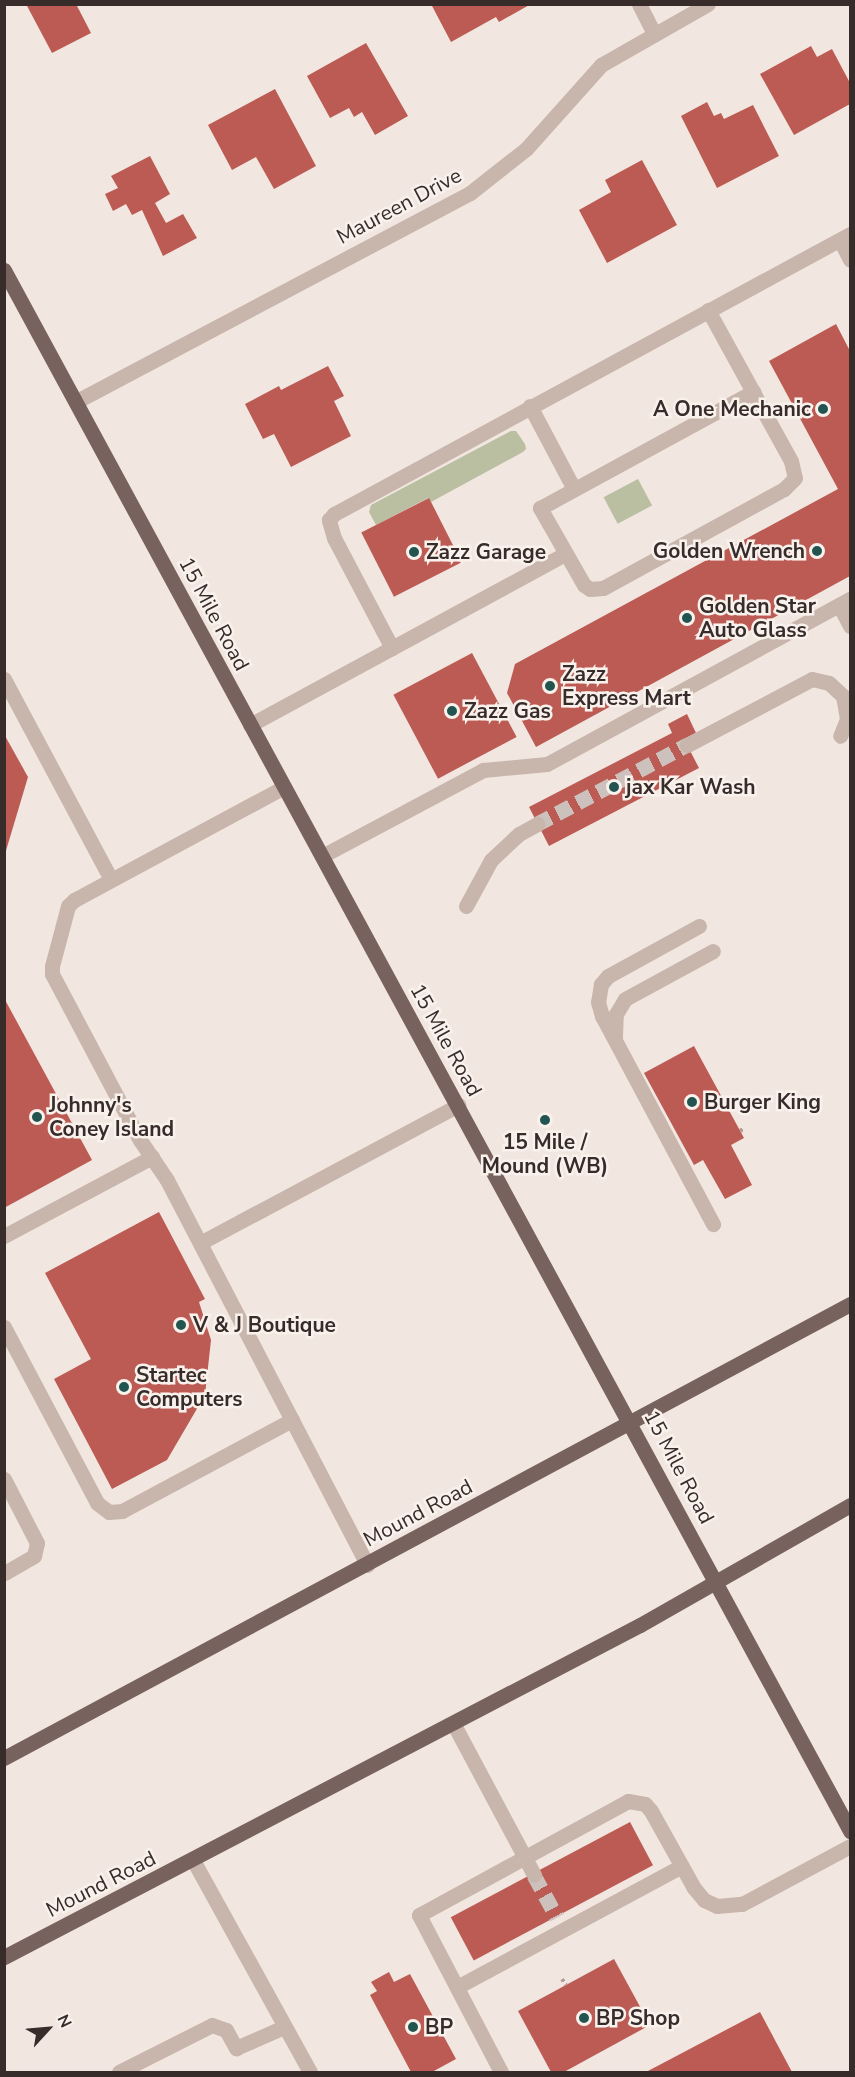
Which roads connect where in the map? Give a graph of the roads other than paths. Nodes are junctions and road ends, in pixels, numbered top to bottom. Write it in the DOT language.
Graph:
graph roads {
  1 [pos="639,4"];
  2 [pos="708,4"];
  3 [pos="654,34"];
  4 [pos="845,237"];
  5 [pos="850,260"];
  6 [pos="4,270"];
  7 [pos="708,310"];
  8 [pos="753,392"];
  9 [pos="77,401"];
  10 [pos="530,406"];
  11 [pos="574,489"];
  12 [pos="565,554"];
  13 [pos="845,602"];
  14 [pos="850,626"];
  15 [pos="392,648"];
  16 [pos="4,679"];
  17 [pos="250,725"];
  18 [pos="840,735"];
  19 [pos="687,745"];
  20 [pos="284,788"];
  21 [pos="537,824"];
  22 [pos="322,856"];
  23 [pos="111,879"];
  24 [pos="466,906"];
  25 [pos="699,926"];
  26 [pos="713,951"];
  27 [pos="616,1043"];
  28 [pos="458,1105"];
  29 [pos="152,1157"];
  30 [pos="713,1224"];
  31 [pos="4,1236"];
  32 [pos="200,1243"];
  33 [pos="850,1304"];
  34 [pos="4,1328"];
  35 [pos="292,1420"];
  36 [pos="631,1421"];
  37 [pos="4,1479"];
  38 [pos="850,1505"];
  39 [pos="367,1565"];
  40 [pos="4,1573"];
  41 [pos="718,1583"];
  42 [pos="453,1723"];
  43 [pos="4,1758"];
  44 [pos="850,1831"];
  45 [pos="850,1846"];
  46 [pos="523,1857"];
  47 [pos="193,1860"];
  48 [pos="682,1866"];
  49 [pos="534,1875"];
  50 [pos="4,1957"];
  51 [pos="457,1987"];
  52 [pos="285,2027"];
  53 [pos="119,2073"];
  54 [pos="310,2073"];
  55 [pos="501,2073"];
  1 -- 3 [label="street"];
  2 -- 3 [label="street, Maureen Drive"];
  3 -- 9 [label="street, Maureen Drive"];
  4 -- 5 [label="street"];
  4 -- 7 [label="street"];
  6 -- 9 [label="main road, 15 Mile Road"];
  7 -- 8 [label="street"];
  7 -- 10 [label="street"];
  8 -- 11 [label="street"];
  8 -- 12 [label="street"];
  9 -- 17 [label="main road, 15 Mile Road"];
  10 -- 11 [label="street"];
  10 -- 15 [label="street"];
  11 -- 12 [label="street"];
  12 -- 15 [label="street"];
  13 -- 14 [label="street"];
  13 -- 22 [label="street"];
  15 -- 17 [label="street"];
  16 -- 23 [label="street"];
  17 -- 20 [label="main road, 15 Mile Road"];
  18 -- 19 [label="street"];
  20 -- 22 [label="main road, 15 Mile Road"];
  20 -- 23 [label="street"];
  21 -- 24 [label="street"];
  22 -- 28 [label="main road, 15 Mile Road"];
  23 -- 29 [label="street"];
  25 -- 27 [label="street"];
  26 -- 27 [label="street"];
  27 -- 30 [label="street"];
  28 -- 32 [label="street"];
  28 -- 36 [label="main road, 15 Mile Road"];
  29 -- 31 [label="street"];
  29 -- 32 [label="street"];
  32 -- 35 [label="street"];
  33 -- 36 [label="main road, Mound Road"];
  34 -- 35 [label="street"];
  35 -- 39 [label="street"];
  36 -- 39 [label="main road, Mound Road"];
  36 -- 41 [label="main road, 15 Mile Road"];
  37 -- 40 [label="street"];
  38 -- 41 [label="main road, Mound Road"];
  39 -- 43 [label="main road, Mound Road"];
  41 -- 42 [label="main road, Mound Road"];
  41 -- 44 [label="main road, 15 Mile Road"];
  42 -- 46 [label="street"];
  42 -- 47 [label="main road, Mound Road"];
  45 -- 48 [label="street"];
  46 -- 48 [label="street"];
  46 -- 49 [label="street"];
  46 -- 51 [label="street"];
  47 -- 50 [label="main road, Mound Road"];
  47 -- 52 [label="street"];
  48 -- 51 [label="street"];
  51 -- 55 [label="street"];
  52 -- 53 [label="street"];
  52 -- 54 [label="street"];
}
